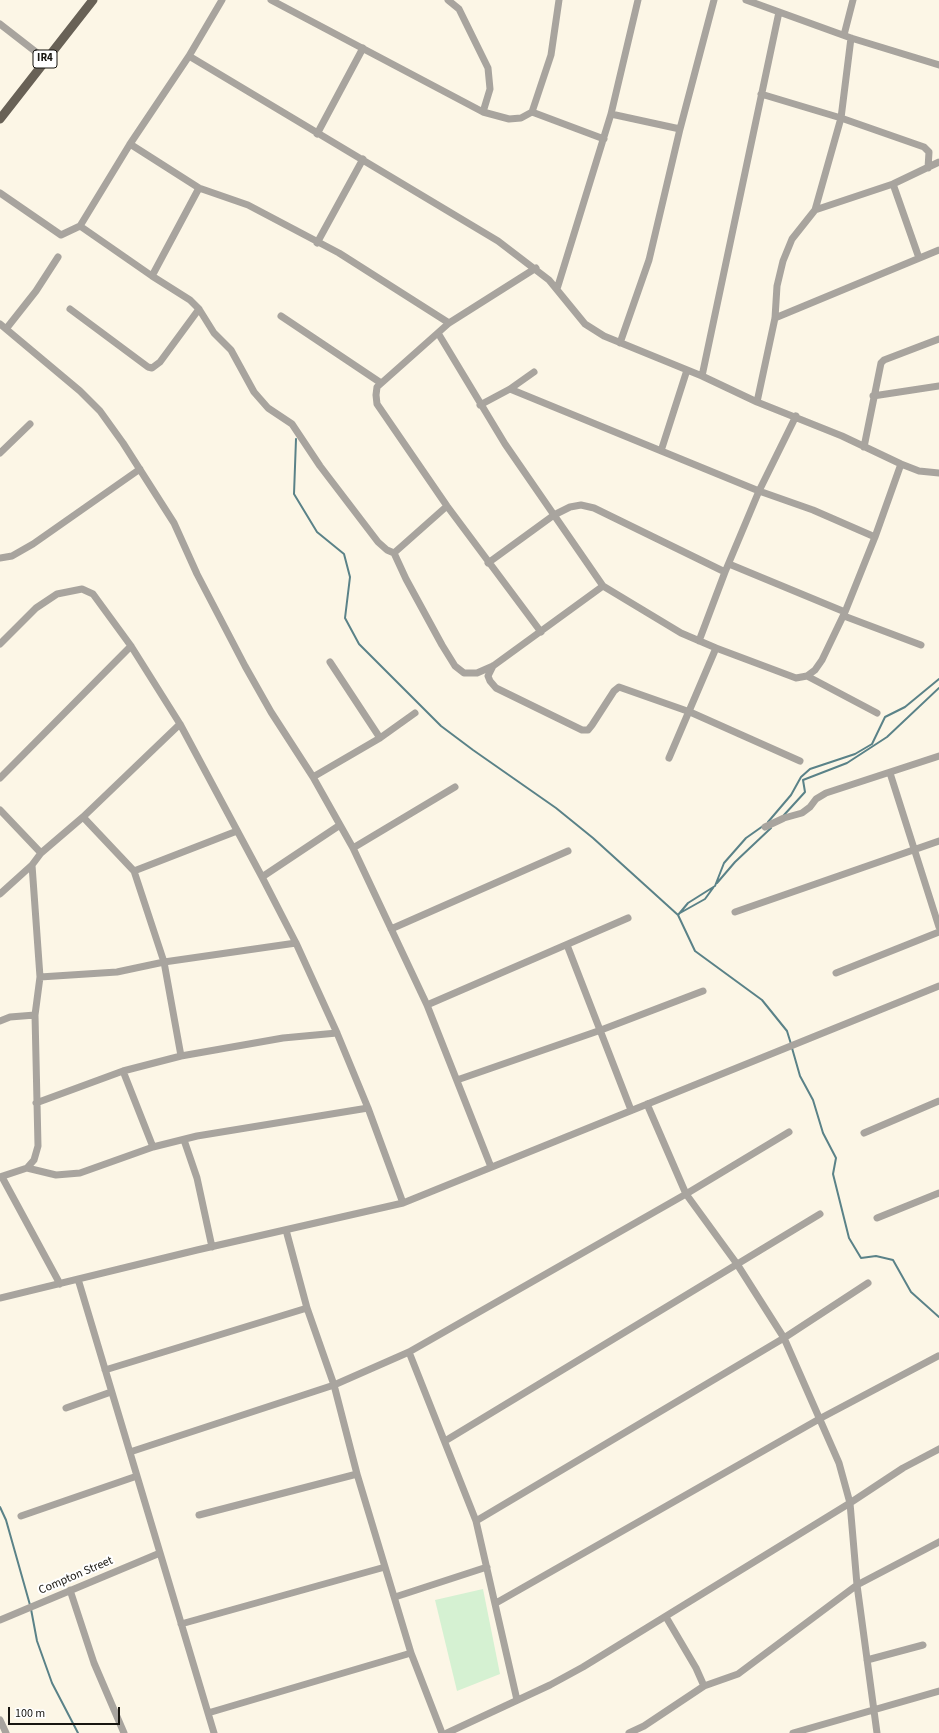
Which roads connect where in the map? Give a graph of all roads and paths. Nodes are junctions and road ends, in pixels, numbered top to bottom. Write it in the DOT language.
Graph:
graph roads {
  1 [pos="93,0"];
  2 [pos="222,0"];
  3 [pos="271,0"];
  4 [pos="448,0"];
  5 [pos="559,0"];
  6 [pos="638,0"];
  7 [pos="714,0"];
  8 [pos="746,0"];
  9 [pos="768,0"];
  10 [pos="853,0"];
  11 [pos="766,8"];
  12 [pos="779,12"];
  13 [pos="0,24"];
  14 [pos="848,37"];
  15 [pos="363,48"];
  16 [pos="189,56"];
  17 [pos="45,59"];
  18 [pos="939,65"];
  19 [pos="761,94"];
  20 [pos="483,112"];
  21 [pos="532,112"];
  22 [pos="611,114"];
  23 [pos="841,118"];
  24 [pos="0,119"];
  25 [pos="680,129"];
  26 [pos="317,134"];
  27 [pos="604,139"];
  28 [pos="130,144"];
  29 [pos="363,159"];
  30 [pos="939,162"];
  31 [pos="928,168"];
  32 [pos="893,184"];
  33 [pos="199,188"];
  34 [pos="0,193"];
  35 [pos="815,210"];
  36 [pos="80,226"];
  37 [pos="317,242"];
  38 [pos="939,250"];
  39 [pos="58,258"];
  40 [pos="919,258"];
  41 [pos="536,268"];
  42 [pos="152,276"];
  43 [pos="557,289"];
  44 [pos="70,309"];
  45 [pos="199,309"];
  46 [pos="281,316"];
  47 [pos="775,318"];
  48 [pos="449,323"];
  49 [pos="2,326"];
  50 [pos="438,333"];
  51 [pos="939,339"];
  52 [pos="620,343"];
  53 [pos="687,370"];
  54 [pos="534,372"];
  55 [pos="702,376"];
  56 [pos="381,383"];
  57 [pos="939,386"];
  58 [pos="510,389"];
  59 [pos="873,396"];
  60 [pos="757,402"];
  61 [pos="480,405"];
  62 [pos="796,416"];
  63 [pos="30,424"];
  64 [pos="864,447"];
  65 [pos="661,451"];
  66 [pos="0,454"];
  67 [pos="901,464"];
  68 [pos="140,469"];
  69 [pos="939,473"];
  70 [pos="759,492"];
  71 [pos="447,506"];
  72 [pos="554,515"];
  73 [pos="875,537"];
  74 [pos="394,553"];
  75 [pos="0,558"];
  76 [pos="488,563"];
  77 [pos="729,564"];
  78 [pos="725,572"];
  79 [pos="604,586"];
  80 [pos="845,614"];
  81 [pos="541,632"];
  82 [pos="699,641"];
  83 [pos="0,644"];
  84 [pos="921,645"];
  85 [pos="131,646"];
  86 [pos="716,648"];
  87 [pos="330,662"];
  88 [pos="493,666"];
  89 [pos="807,676"];
  90 [pos="690,712"];
  91 [pos="415,713"];
  92 [pos="877,713"];
  93 [pos="180,724"];
  94 [pos="380,738"];
  95 [pos="939,756"];
  96 [pos="668,758"];
  97 [pos="800,761"];
  98 [pos="890,773"];
  99 [pos="313,777"];
  100 [pos="0,778"];
  101 [pos="455,787"];
  102 [pos="0,810"];
  103 [pos="83,817"];
  104 [pos="340,825"];
  105 [pos="765,827"];
  106 [pos="237,831"];
  107 [pos="939,841"];
  108 [pos="353,848"];
  109 [pos="915,849"];
  110 [pos="568,851"];
  111 [pos="41,853"];
  112 [pos="32,865"];
  113 [pos="134,871"];
  114 [pos="262,877"];
  115 [pos="0,894"];
  116 [pos="735,912"];
  117 [pos="628,918"];
  118 [pos="939,927"];
  119 [pos="391,929"];
  120 [pos="939,932"];
  121 [pos="296,944"];
  122 [pos="567,945"];
  123 [pos="164,962"];
  124 [pos="836,973"];
  125 [pos="40,977"];
  126 [pos="939,986"];
  127 [pos="703,991"];
  128 [pos="427,1005"];
  129 [pos="35,1015"];
  130 [pos="0,1021"];
  131 [pos="601,1030"];
  132 [pos="337,1033"];
  133 [pos="181,1056"];
  134 [pos="123,1072"];
  135 [pos="457,1080"];
  136 [pos="939,1101"];
  137 [pos="36,1103"];
  138 [pos="647,1104"];
  139 [pos="368,1108"];
  140 [pos="631,1110"];
  141 [pos="789,1132"];
  142 [pos="864,1133"];
  143 [pos="184,1140"];
  144 [pos="153,1147"];
  145 [pos="491,1167"];
  146 [pos="27,1168"];
  147 [pos="1,1177"];
  148 [pos="939,1193"];
  149 [pos="686,1194"];
  150 [pos="403,1203"];
  151 [pos="820,1214"];
  152 [pos="877,1218"];
  153 [pos="286,1230"];
  154 [pos="212,1246"];
  155 [pos="736,1264"];
  156 [pos="78,1279"];
  157 [pos="868,1283"];
  158 [pos="60,1284"];
  159 [pos="0,1298"];
  160 [pos="307,1308"];
  161 [pos="784,1338"];
  162 [pos="409,1352"];
  163 [pos="938,1356"];
  164 [pos="104,1370"];
  165 [pos="334,1385"];
  166 [pos="111,1392"];
  167 [pos="66,1408"];
  168 [pos="821,1418"];
  169 [pos="444,1441"];
  170 [pos="939,1449"];
  171 [pos="130,1452"];
  172 [pos="357,1474"];
  173 [pos="137,1476"];
  174 [pos="850,1503"];
  175 [pos="199,1515"];
  176 [pos="21,1516"];
  177 [pos="476,1521"];
  178 [pos="939,1542"];
  179 [pos="160,1553"];
  180 [pos="385,1567"];
  181 [pos="487,1567"];
  182 [pos="857,1585"];
  183 [pos="70,1590"];
  184 [pos="395,1597"];
  185 [pos="496,1603"];
  186 [pos="666,1617"];
  187 [pos="0,1620"];
  188 [pos="181,1624"];
  189 [pos="923,1646"];
  190 [pos="411,1654"];
  191 [pos="867,1660"];
  192 [pos="704,1686"];
  193 [pos="939,1692"];
  194 [pos="517,1700"];
  195 [pos="873,1710"];
  196 [pos="208,1713"];
  197 [pos="0,1720"];
  198 [pos="6,1733"];
  199 [pos="124,1733"];
  200 [pos="214,1733"];
  201 [pos="442,1733"];
  202 [pos="447,1733"];
  203 [pos="629,1733"];
  204 [pos="793,1733"];
  205 [pos="877,1733"];
  1 -- 17 [label="main road, IR4"];
  2 -- 16 [label="street"];
  3 -- 15 [label="street"];
  4 -- 20 [label="street"];
  5 -- 21 [label="street"];
  6 -- 22 [label="street"];
  7 -- 25 [label="street"];
  8 -- 11 [label="street"];
  9 -- 11 [label="street"];
  10 -- 14 [label="street"];
  11 -- 12 [label="street"];
  12 -- 14 [label="street"];
  12 -- 19 [label="street"];
  13 -- 17 [label="street"];
  14 -- 18 [label="street"];
  14 -- 23 [label="street"];
  15 -- 20 [label="street"];
  15 -- 26 [label="street"];
  16 -- 26 [label="street"];
  16 -- 28 [label="street"];
  17 -- 24 [label="main road, IR4"];
  19 -- 23 [label="street"];
  19 -- 55 [label="street"];
  20 -- 21 [label="street"];
  21 -- 27 [label="street"];
  22 -- 25 [label="street"];
  22 -- 27 [label="street"];
  23 -- 31 [label="street"];
  23 -- 35 [label="street"];
  25 -- 52 [label="street"];
  26 -- 29 [label="street"];
  27 -- 43 [label="street"];
  28 -- 33 [label="street"];
  28 -- 36 [label="street"];
  29 -- 37 [label="street"];
  29 -- 41 [label="street"];
  30 -- 31 [label="street"];
  31 -- 32 [label="street"];
  32 -- 35 [label="street"];
  32 -- 40 [label="street"];
  33 -- 37 [label="street"];
  33 -- 42 [label="street"];
  34 -- 36 [label="street"];
  35 -- 47 [label="street"];
  36 -- 42 [label="street"];
  37 -- 48 [label="street"];
  38 -- 40 [label="street"];
  39 -- 49 [label="street"];
  40 -- 47 [label="street"];
  41 -- 43 [label="street"];
  41 -- 48 [label="street"];
  42 -- 45 [label="street"];
  43 -- 52 [label="street"];
  44 -- 45 [label="street"];
  45 -- 74 [label="street"];
  46 -- 56 [label="street"];
  47 -- 60 [label="street"];
  48 -- 50 [label="street"];
  49 -- 68 [label="street"];
  50 -- 56 [label="street"];
  50 -- 61 [label="street"];
  51 -- 59 [label="street"];
  52 -- 53 [label="street"];
  53 -- 55 [label="street"];
  53 -- 65 [label="street"];
  54 -- 58 [label="street"];
  55 -- 60 [label="street"];
  56 -- 71 [label="street"];
  57 -- 59 [label="street"];
  58 -- 61 [label="street"];
  58 -- 65 [label="street"];
  59 -- 64 [label="street"];
  60 -- 62 [label="street"];
  61 -- 72 [label="street"];
  62 -- 64 [label="street"];
  62 -- 70 [label="street"];
  63 -- 66 [label="street"];
  64 -- 67 [label="street"];
  65 -- 70 [label="street"];
  67 -- 69 [label="street"];
  67 -- 73 [label="street"];
  68 -- 75 [label="street"];
  68 -- 99 [label="street"];
  70 -- 73 [label="street"];
  70 -- 77 [label="street"];
  71 -- 74 [label="street"];
  71 -- 76 [label="street"];
  72 -- 76 [label="street"];
  72 -- 78 [label="street"];
  72 -- 79 [label="street"];
  73 -- 80 [label="street"];
  74 -- 88 [label="street"];
  76 -- 81 [label="street"];
  77 -- 78 [label="street"];
  77 -- 80 [label="street"];
  78 -- 82 [label="street"];
  79 -- 81 [label="street"];
  79 -- 82 [label="street"];
  80 -- 84 [label="street"];
  80 -- 89 [label="street"];
  81 -- 88 [label="street"];
  82 -- 86 [label="street"];
  83 -- 85 [label="street"];
  85 -- 93 [label="street"];
  85 -- 100 [label="street"];
  86 -- 89 [label="street"];
  86 -- 90 [label="street"];
  87 -- 94 [label="street"];
  88 -- 90 [label="street"];
  89 -- 92 [label="street"];
  90 -- 96 [label="street"];
  90 -- 97 [label="street"];
  91 -- 94 [label="street"];
  93 -- 103 [label="street"];
  93 -- 106 [label="street"];
  94 -- 99 [label="street"];
  95 -- 98 [label="street"];
  98 -- 105 [label="street"];
  98 -- 109 [label="street"];
  99 -- 104 [label="street"];
  101 -- 108 [label="street"];
  102 -- 111 [label="street"];
  103 -- 111 [label="street"];
  103 -- 113 [label="street"];
  104 -- 108 [label="street"];
  104 -- 114 [label="street"];
  106 -- 113 [label="street"];
  106 -- 114 [label="street"];
  107 -- 109 [label="street"];
  108 -- 119 [label="street"];
  109 -- 116 [label="street"];
  109 -- 118 [label="street"];
  110 -- 119 [label="street"];
  111 -- 112 [label="street"];
  112 -- 115 [label="street"];
  112 -- 125 [label="street"];
  113 -- 123 [label="street"];
  114 -- 121 [label="street"];
  117 -- 122 [label="street"];
  119 -- 128 [label="street"];
  120 -- 124 [label="street"];
  121 -- 123 [label="street"];
  121 -- 132 [label="street"];
  122 -- 128 [label="street"];
  122 -- 131 [label="street"];
  123 -- 125 [label="street"];
  123 -- 133 [label="street"];
  125 -- 129 [label="street"];
  126 -- 138 [label="street"];
  127 -- 131 [label="street"];
  128 -- 135 [label="street"];
  129 -- 130 [label="street"];
  129 -- 137 [label="street"];
  131 -- 135 [label="street"];
  131 -- 140 [label="street"];
  132 -- 133 [label="street"];
  132 -- 139 [label="street"];
  133 -- 134 [label="street"];
  134 -- 137 [label="street"];
  134 -- 144 [label="street"];
  135 -- 145 [label="street"];
  136 -- 142 [label="street"];
  137 -- 146 [label="street"];
  138 -- 140 [label="street"];
  138 -- 149 [label="street"];
  139 -- 143 [label="street"];
  139 -- 150 [label="street"];
  140 -- 145 [label="street"];
  141 -- 149 [label="street"];
  143 -- 144 [label="street"];
  143 -- 154 [label="street"];
  144 -- 146 [label="street"];
  145 -- 150 [label="street"];
  146 -- 147 [label="street"];
  147 -- 158 [label="street"];
  148 -- 152 [label="street"];
  149 -- 155 [label="street"];
  149 -- 162 [label="street"];
  150 -- 153 [label="street"];
  151 -- 155 [label="street"];
  153 -- 154 [label="street"];
  153 -- 160 [label="street"];
  154 -- 156 [label="street"];
  155 -- 161 [label="street"];
  155 -- 169 [label="street"];
  156 -- 158 [label="street"];
  156 -- 164 [label="street"];
  157 -- 161 [label="street"];
  158 -- 159 [label="street"];
  160 -- 164 [label="street"];
  160 -- 165 [label="street"];
  161 -- 168 [label="street"];
  161 -- 177 [label="street"];
  162 -- 165 [label="street"];
  162 -- 169 [label="street"];
  163 -- 168 [label="street"];
  164 -- 166 [label="street"];
  165 -- 171 [label="street"];
  165 -- 172 [label="street"];
  166 -- 167 [label="street"];
  166 -- 171 [label="street"];
  168 -- 174 [label="street"];
  168 -- 185 [label="street"];
  169 -- 177 [label="street"];
  170 -- 174 [label="street"];
  171 -- 173 [label="street"];
  172 -- 175 [label="street"];
  172 -- 180 [label="street"];
  173 -- 176 [label="street"];
  173 -- 179 [label="street"];
  174 -- 182 [label="street"];
  174 -- 186 [label="street"];
  177 -- 181 [label="street"];
  178 -- 182 [label="street"];
  179 -- 183 [label="street, Compton Street"];
  179 -- 188 [label="street"];
  180 -- 184 [label="street"];
  180 -- 188 [label="street"];
  181 -- 184 [label="street"];
  181 -- 185 [label="street"];
  182 -- 191 [label="street"];
  182 -- 192 [label="street"];
  183 -- 187 [label="street, Compton Street"];
  183 -- 199 [label="street"];
  184 -- 190 [label="street"];
  185 -- 194 [label="street"];
  186 -- 192 [label="street"];
  186 -- 194 [label="street"];
  188 -- 196 [label="street"];
  189 -- 191 [label="street"];
  190 -- 196 [label="street"];
  190 -- 201 [label="street"];
  191 -- 195 [label="street"];
  192 -- 203 [label="street"];
  193 -- 195 [label="street"];
  194 -- 202 [label="street"];
  195 -- 204 [label="street"];
  195 -- 205 [label="street"];
  196 -- 200 [label="street"];
  197 -- 198 [label="street"];
}
